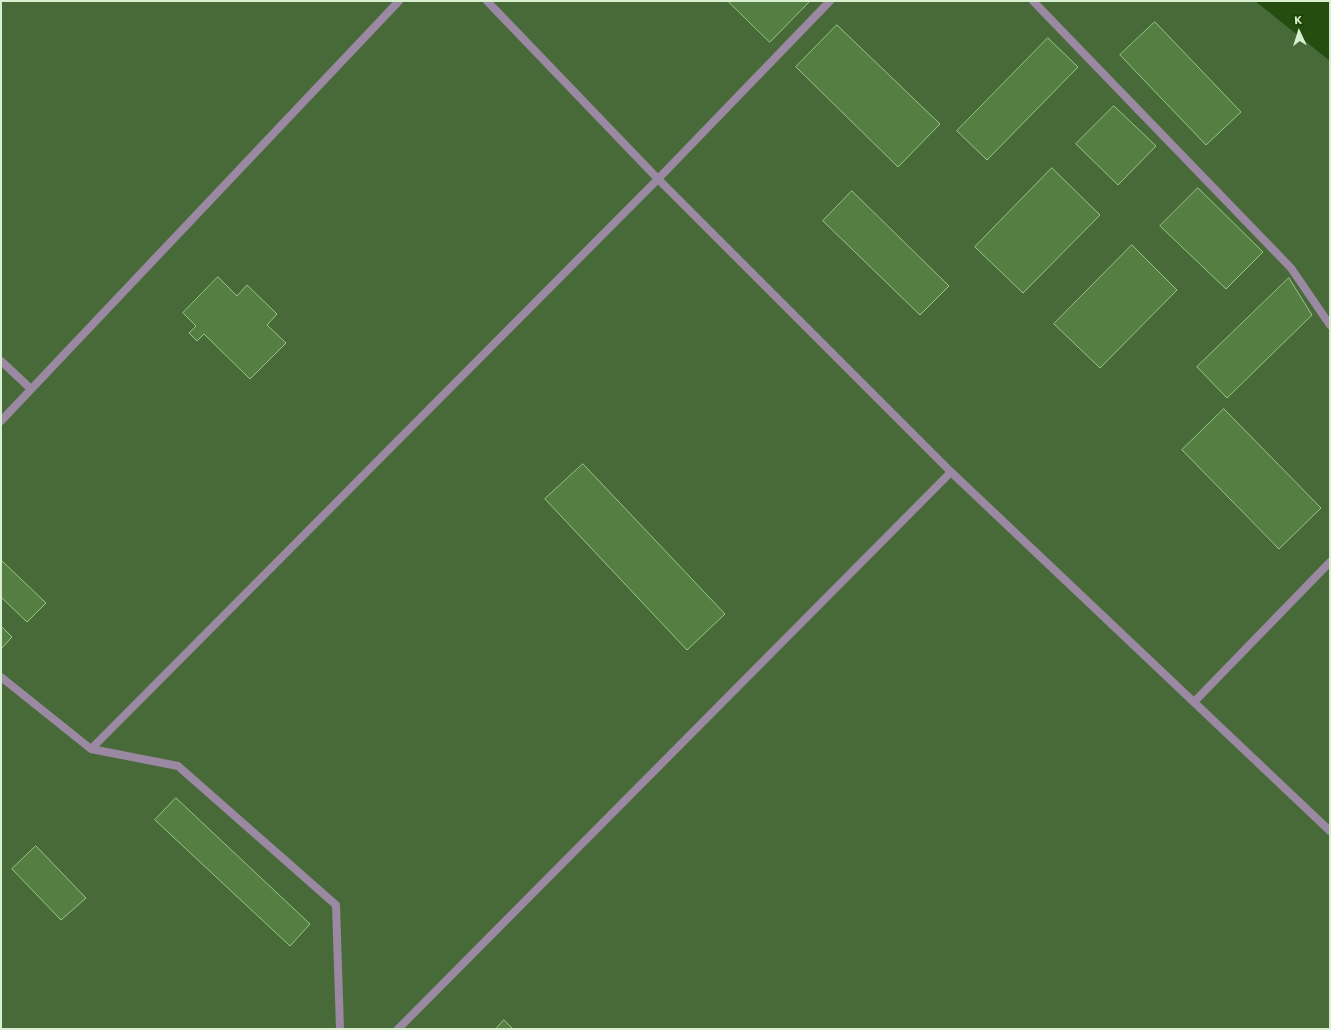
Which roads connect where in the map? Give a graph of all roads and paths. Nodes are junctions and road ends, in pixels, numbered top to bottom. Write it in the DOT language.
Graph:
graph roads {
  1 [pos="400,1"];
  2 [pos="487,1"];
  3 [pos="830,1"];
  4 [pos="1033,1"];
  5 [pos="658,179"];
  6 [pos="1330,325"];
  7 [pos="1,361"];
  8 [pos="31,388"];
  9 [pos="1,421"];
  10 [pos="951,472"];
  11 [pos="1330,562"];
  12 [pos="1,677"];
  13 [pos="1194,702"];
  14 [pos="91,749"];
  15 [pos="1330,831"];
  16 [pos="340,1029"];
  17 [pos="398,1029"];
  1 -- 8 [label="street"];
  2 -- 5 [label="street"];
  3 -- 5 [label="street"];
  4 -- 6 [label="street"];
  5 -- 10 [label="street"];
  5 -- 14 [label="street"];
  7 -- 8 [label="street"];
  8 -- 9 [label="street"];
  10 -- 13 [label="street"];
  10 -- 17 [label="street"];
  11 -- 13 [label="street"];
  12 -- 14 [label="street"];
  13 -- 15 [label="street"];
  14 -- 16 [label="street"];
}
